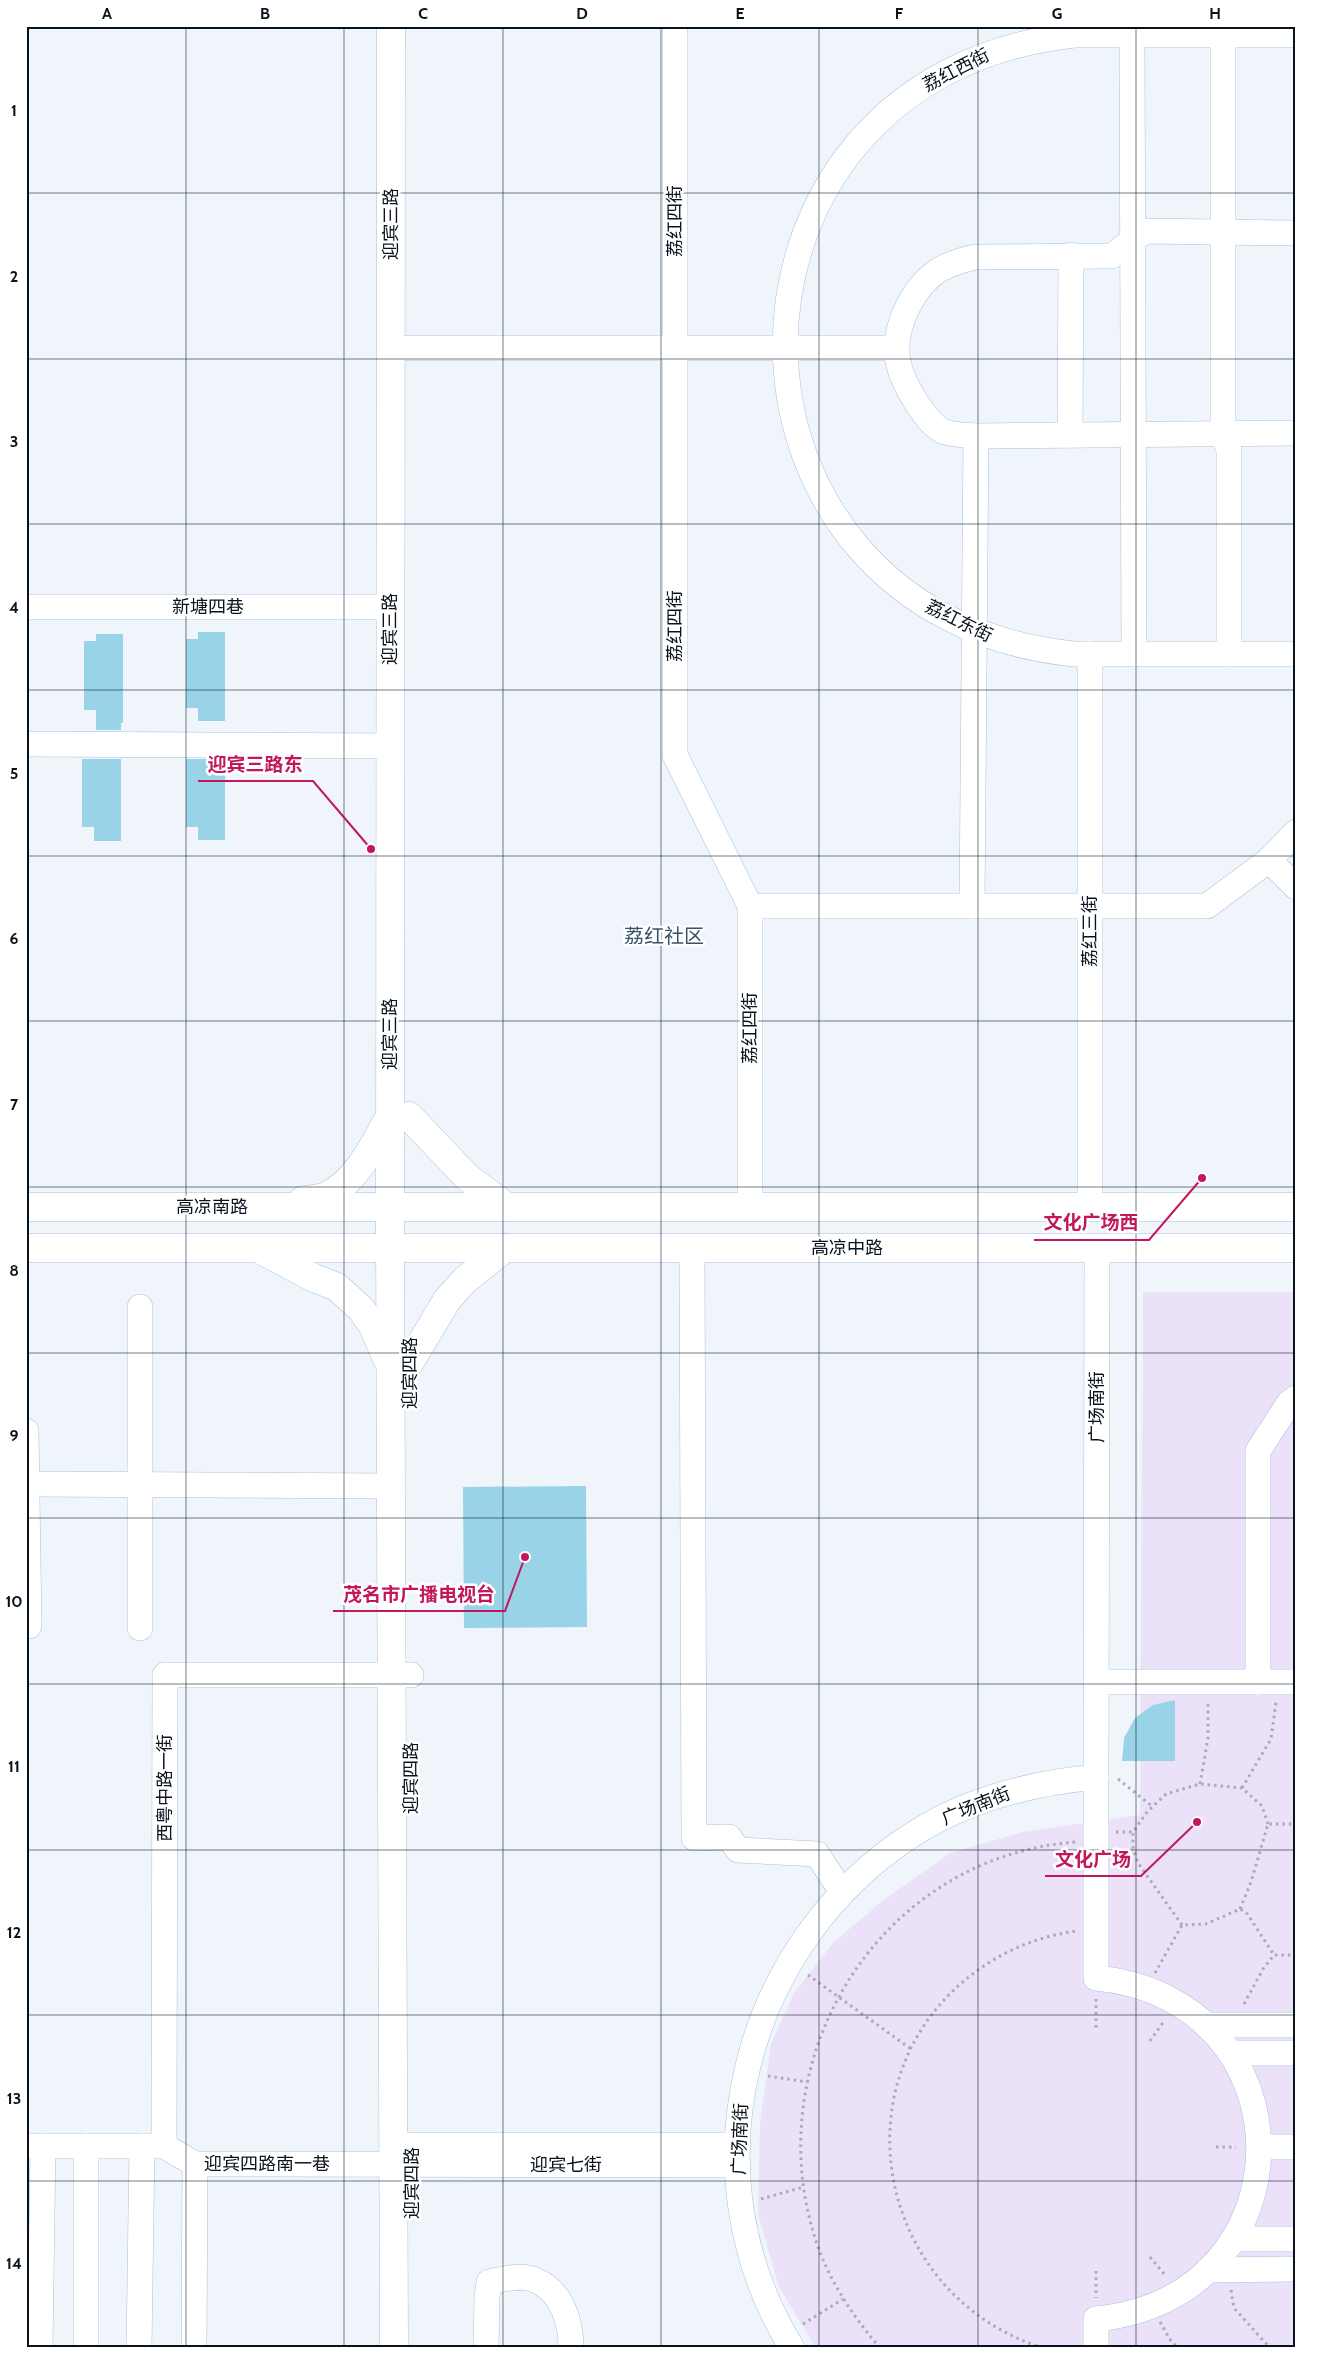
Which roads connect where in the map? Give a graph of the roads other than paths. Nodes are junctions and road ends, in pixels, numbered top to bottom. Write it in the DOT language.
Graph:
graph roads {
  1 [pos="391,26"];
  2 [pos="409,26"];
  3 [pos="675,26"];
  4 [pos="1090,30"];
  5 [pos="1132,35"];
  6 [pos="1223,35"];
  7 [pos="1296,35"];
  8 [pos="1224,232"];
  9 [pos="1296,233"];
  10 [pos="1133,240"];
  11 [pos="1060,255"];
  12 [pos="409,348"];
  13 [pos="675,348"];
  14 [pos="784,348"];
  15 [pos="897,348"];
  16 [pos="1296,433"];
  17 [pos="1133,434"];
  18 [pos="1223,434"];
  19 [pos="1070,435"];
  20 [pos="976,436"];
  21 [pos="26,607"];
  22 [pos="390,607"];
  23 [pos="974,631"];
  24 [pos="1090,654"];
  25 [pos="1134,654"];
  26 [pos="1229,654"];
  27 [pos="1296,654"];
  28 [pos="26,744"];
  29 [pos="390,746"];
  30 [pos="1296,832"];
  31 [pos="1269,860"];
  32 [pos="1296,887"];
  33 [pos="750,906"];
  34 [pos="972,906"];
  35 [pos="1090,906"];
  36 [pos="400,1115"];
  37 [pos="26,1207"];
  38 [pos="128,1207"];
  39 [pos="260,1207"];
  40 [pos="507,1207"];
  41 [pos="636,1207"];
  42 [pos="750,1207"];
  43 [pos="1090,1207"];
  44 [pos="1296,1207"];
  45 [pos="398,1228"];
  46 [pos="26,1248"];
  47 [pos="128,1248"];
  48 [pos="257,1248"];
  49 [pos="505,1248"];
  50 [pos="636,1248"];
  51 [pos="692,1248"];
  52 [pos="1097,1248"];
  53 [pos="1296,1248"];
  54 [pos="140,1307"];
  55 [pos="400,1365"];
  56 [pos="1296,1398"];
  57 [pos="26,1431"];
  58 [pos="27,1484"];
  59 [pos="139,1484"];
  60 [pos="391,1486"];
  61 [pos="28,1626"];
  62 [pos="140,1628"];
  63 [pos="401,1675"];
  64 [pos="1096,1682"];
  65 [pos="1278,1682"];
  66 [pos="1096,1777"];
  67 [pos="842,1892"];
  68 [pos="1206,2024"];
  69 [pos="1296,2025"];
  70 [pos="1231,2053"];
  71 [pos="1296,2053"];
  72 [pos="34,2146"];
  73 [pos="86,2146"];
  74 [pos="154,2146"];
  75 [pos="1260,2147"];
  76 [pos="1296,2147"];
  77 [pos="403,2154"];
  78 [pos="738,2154"];
  79 [pos="195,2164"];
  80 [pos="1233,2239"];
  81 [pos="1296,2239"];
  82 [pos="1296,2269"];
  83 [pos="1220,2270"];
  84 [pos="788,2342"];
  85 [pos="40,2348"];
  86 [pos="86,2348"];
  87 [pos="139,2348"];
  88 [pos="194,2348"];
  89 [pos="394,2348"];
  90 [pos="413,2348"];
  91 [pos="486,2348"];
  92 [pos="571,2348"];
  93 [pos="1096,2348"];
  1 -- 22 [label="main road, 迎宾三路"];
  2 -- 12 [label="main road, 迎宾三路"];
  3 -- 13 [label="street, 荔红四街"];
  4 -- 5 [label="street, 荔红西街"];
  4 -- 14 [label="street, 荔红西街"];
  5 -- 6 [label="street, 荔红西街"];
  5 -- 10 [label="street"];
  6 -- 7 [label="street, 荔红西街"];
  6 -- 8 [label="street"];
  8 -- 9 [label="street"];
  8 -- 10 [label="street"];
  8 -- 18 [label="street"];
  10 -- 11 [label="street"];
  10 -- 17 [label="street"];
  11 -- 15 [label="street"];
  11 -- 19 [label="street"];
  12 -- 13 [label="street"];
  12 -- 36 [label="main road, 迎宾三路"];
  13 -- 14 [label="street"];
  13 -- 33 [label="street, 荔红四街"];
  14 -- 15 [label="street"];
  14 -- 23 [label="street, 荔红东街"];
  15 -- 20 [label="street"];
  16 -- 18 [label="street"];
  17 -- 18 [label="street"];
  17 -- 19 [label="street"];
  17 -- 25 [label="street"];
  18 -- 26 [label="street"];
  19 -- 20 [label="street"];
  20 -- 23 [label="street"];
  21 -- 22 [label="street, 新塘四巷"];
  22 -- 29 [label="main road, 迎宾三路"];
  23 -- 24 [label="street, 荔红东街"];
  23 -- 34 [label="street"];
  24 -- 25 [label="street, 荔红东街"];
  24 -- 35 [label="street, 荔红三街"];
  25 -- 26 [label="street, 荔红东街"];
  26 -- 27 [label="street, 荔红东街"];
  28 -- 29 [label="street"];
  29 -- 36 [label="main road, 迎宾三路"];
  30 -- 31 [label="street"];
  31 -- 32 [label="street"];
  31 -- 35 [label="street"];
  33 -- 34 [label="street"];
  33 -- 42 [label="street, 荔红四街"];
  34 -- 35 [label="street"];
  35 -- 43 [label="street, 荔红三街"];
  36 -- 39 [label="main road"];
  36 -- 40 [label="main road"];
  36 -- 45 [label="main road, 迎宾三路"];
  37 -- 38 [label="main road, 高凉南路"];
  38 -- 39 [label="main road, 高凉南路"];
  38 -- 47 [label="main road"];
  39 -- 45 [label="main road, 高凉南路"];
  40 -- 41 [label="main road"];
  40 -- 45 [label="main road"];
  41 -- 42 [label="main road"];
  41 -- 50 [label="main road"];
  42 -- 43 [label="main road"];
  43 -- 44 [label="main road"];
  45 -- 48 [label="main road"];
  45 -- 49 [label="main road, 高凉中路"];
  45 -- 55 [label="main road, 迎宾四路"];
  46 -- 47 [label="main road"];
  47 -- 48 [label="main road"];
  48 -- 55 [label="main road"];
  49 -- 50 [label="main road, 高凉中路"];
  49 -- 55 [label="main road"];
  50 -- 51 [label="main road, 高凉中路"];
  51 -- 52 [label="main road, 高凉中路"];
  51 -- 67 [label="street"];
  52 -- 53 [label="main road, 高凉中路"];
  52 -- 64 [label="street, 广场南街"];
  54 -- 59 [label="street"];
  55 -- 60 [label="main road, 迎宾四路"];
  55 -- 63 [label="main road, 迎宾四路"];
  56 -- 65 [label="street"];
  57 -- 58 [label="street"];
  58 -- 59 [label="street"];
  58 -- 61 [label="street"];
  59 -- 60 [label="street"];
  59 -- 62 [label="street"];
  60 -- 63 [label="main road, 迎宾四路"];
  63 -- 74 [label="street, 西粤中路一街"];
  63 -- 77 [label="main road, 迎宾四路"];
  64 -- 65 [label="street"];
  64 -- 66 [label="street, 广场南街"];
  66 -- 67 [label="street, 广场南街"];
  66 -- 68 [label="street"];
  67 -- 78 [label="street, 广场南街"];
  68 -- 69 [label="street"];
  68 -- 70 [label="street"];
  70 -- 71 [label="street"];
  70 -- 75 [label="street"];
  72 -- 73 [label="street"];
  72 -- 85 [label="street"];
  73 -- 74 [label="street"];
  73 -- 86 [label="street"];
  74 -- 79 [label="street, 迎宾四路南一巷"];
  74 -- 87 [label="street"];
  75 -- 76 [label="street"];
  75 -- 80 [label="street"];
  77 -- 78 [label="street, 迎宾七街"];
  77 -- 79 [label="street, 迎宾四路南一巷"];
  77 -- 89 [label="main road, 迎宾四路"];
  77 -- 90 [label="main road, 迎宾四路"];
  78 -- 84 [label="street, 广场南街"];
  79 -- 88 [label="street"];
  80 -- 81 [label="street"];
  80 -- 83 [label="street"];
  82 -- 83 [label="street"];
  83 -- 93 [label="street"];
  91 -- 92 [label="street"];
}
